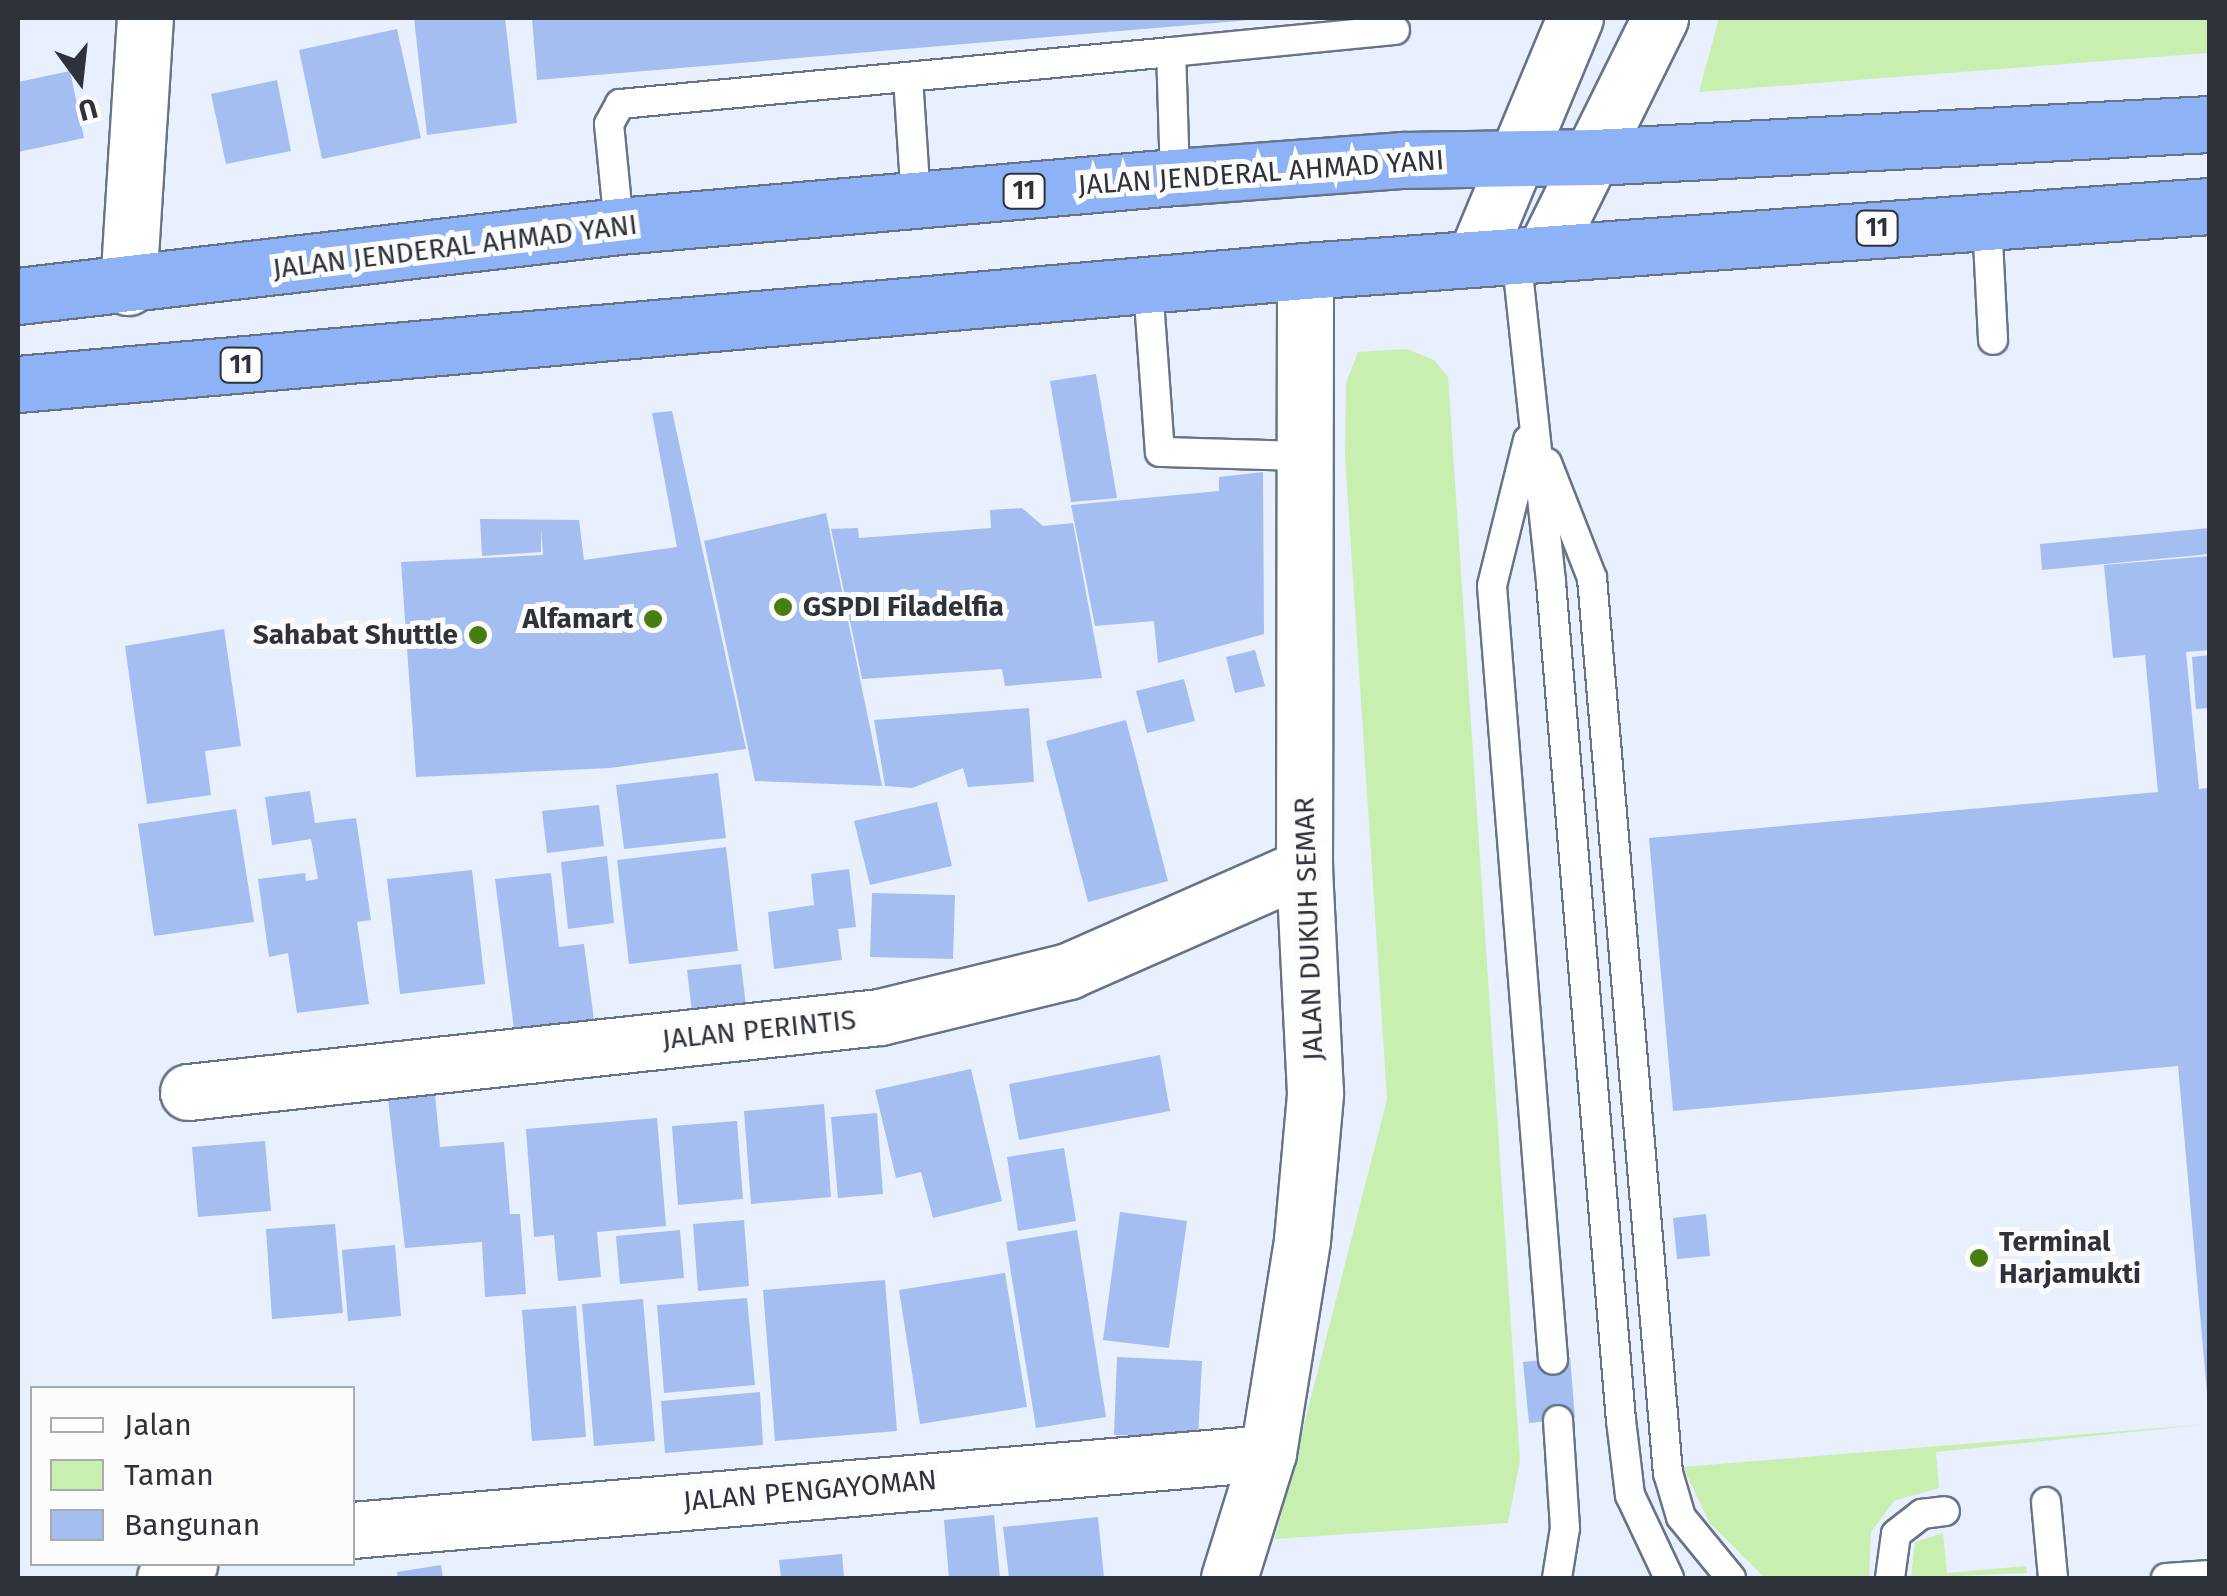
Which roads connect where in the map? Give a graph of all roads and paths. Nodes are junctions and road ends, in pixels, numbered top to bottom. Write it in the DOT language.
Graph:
graph roads {
  1 [pos="144,18"];
  2 [pos="1575,18"];
  3 [pos="1660,18"];
  4 [pos="1395,30"];
  5 [pos="1171,52"];
  6 [pos="908,78"];
  7 [pos="2210,124"];
  8 [pos="1514,156"];
  9 [pos="1594,157"];
  10 [pos="1175,177"];
  11 [pos="916,200"];
  12 [pos="2210,206"];
  13 [pos="1987,220"];
  14 [pos="620,226"];
  15 [pos="1512,255"];
  16 [pos="1305,271"];
  17 [pos="1148,286"];
  18 [pos="128,287"];
  19 [pos="18,296"];
  20 [pos="1993,340"];
  21 [pos="18,384"];
  22 [pos="1532,424"];
  23 [pos="1305,456"];
  24 [pos="1304,866"];
  25 [pos="188,1092"];
  26 [pos="1554,1360"];
  27 [pos="1558,1420"];
  28 [pos="1268,1453"];
  29 [pos="2046,1502"];
  30 [pos="1945,1511"];
  31 [pos="355,1530"];
  32 [pos="2210,1575"];
  33 [pos="1230,1578"];
  34 [pos="1557,1578"];
  35 [pos="1669,1578"];
  36 [pos="1731,1578"];
  37 [pos="1890,1578"];
  38 [pos="2052,1578"];
  39 [pos="2166,1578"];
  1 -- 18 [label="street"];
  2 -- 8 [label="street"];
  3 -- 9 [label="street"];
  4 -- 5 [label="lane"];
  5 -- 6 [label="lane"];
  5 -- 10 [label="lane"];
  6 -- 11 [label="lane"];
  6 -- 14 [label="lane"];
  7 -- 9 [label="highway, JALAN JENDERAL AHMAD YANI / 11"];
  8 -- 9 [label="highway, JALAN JENDERAL AHMAD YANI / 11"];
  8 -- 10 [label="highway, JALAN JENDERAL AHMAD YANI / 11"];
  8 -- 15 [label="street"];
  9 -- 15 [label="street"];
  10 -- 11 [label="highway, JALAN JENDERAL AHMAD YANI / 11"];
  11 -- 14 [label="highway, JALAN JENDERAL AHMAD YANI / 11"];
  12 -- 13 [label="highway, 11"];
  13 -- 15 [label="highway, 11"];
  13 -- 20 [label="lane"];
  14 -- 18 [label="highway, JALAN JENDERAL AHMAD YANI / 11"];
  15 -- 16 [label="highway, 11"];
  15 -- 22 [label="lane"];
  16 -- 17 [label="highway, 11"];
  16 -- 23 [label="street, JALAN DUKUH SEMAR"];
  17 -- 21 [label="highway, 11"];
  17 -- 23 [label="lane"];
  18 -- 19 [label="highway, JALAN JENDERAL AHMAD YANI / 11"];
  22 -- 26 [label="lane"];
  22 -- 35 [label="lane"];
  22 -- 36 [label="lane"];
  23 -- 24 [label="street, JALAN DUKUH SEMAR"];
  24 -- 25 [label="street, JALAN PERINTIS"];
  24 -- 28 [label="street, JALAN DUKUH SEMAR"];
  27 -- 34 [label="lane"];
  28 -- 31 [label="street, JALAN PENGAYOMAN"];
  28 -- 33 [label="street, JALAN DUKUH SEMAR"];
  29 -- 38 [label="lane"];
  30 -- 37 [label="lane"];
  32 -- 39 [label="lane"];
}
